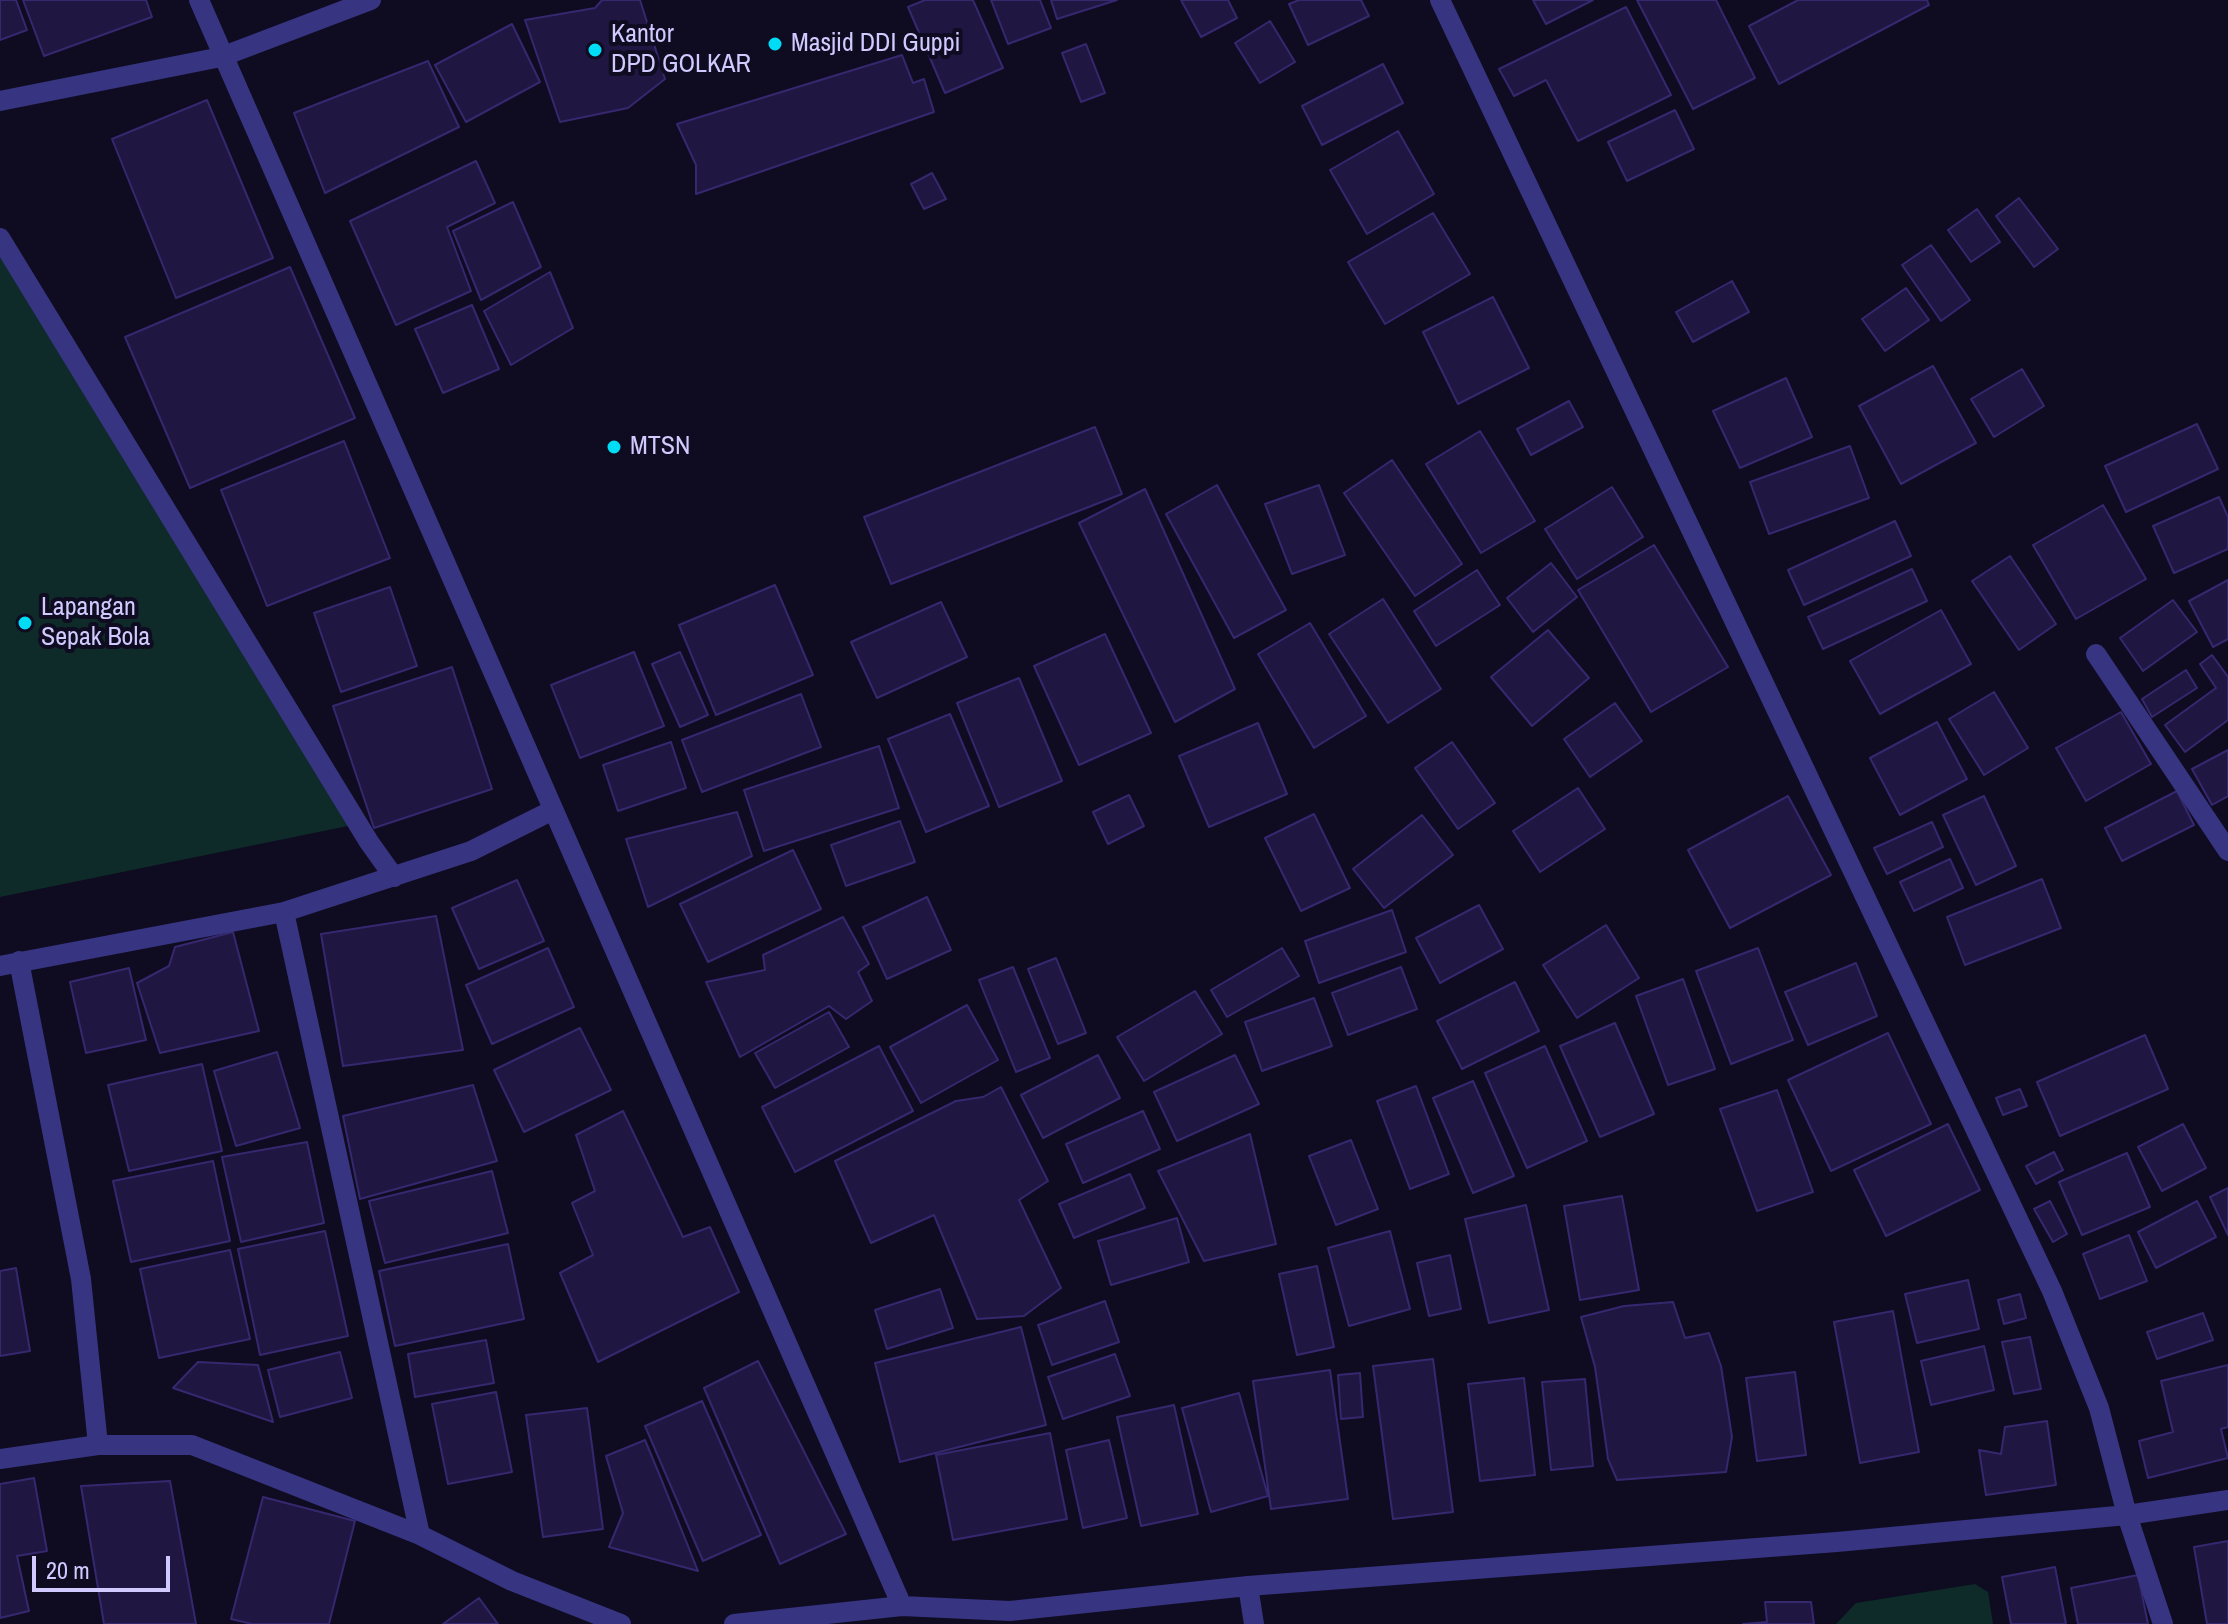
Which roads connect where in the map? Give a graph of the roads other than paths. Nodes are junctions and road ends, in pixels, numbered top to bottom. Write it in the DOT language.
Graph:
graph roads {
  1 [pos="199,0"];
  2 [pos="371,0"];
  3 [pos="1440,0"];
  4 [pos="221,57"];
  5 [pos="0,101"];
  6 [pos="0,238"];
  7 [pos="2096,654"];
  8 [pos="553,810"];
  9 [pos="2228,851"];
  10 [pos="394,877"];
  11 [pos="284,912"];
  12 [pos="10,964"];
  13 [pos="98,1445"];
  14 [pos="0,1459"];
  15 [pos="2228,1500"];
  16 [pos="2127,1515"];
  17 [pos="420,1535"];
  18 [pos="1248,1586"];
  19 [pos="902,1606"];
  20 [pos="1012,1618"];
  21 [pos="621,1624"];
  22 [pos="734,1624"];
  23 [pos="1254,1624"];
  24 [pos="2163,1624"];
  1 -- 4 [label="street"];
  2 -- 4 [label="street"];
  3 -- 16 [label="street"];
  4 -- 5 [label="street"];
  4 -- 8 [label="street"];
  6 -- 10 [label="street"];
  7 -- 9 [label="street"];
  8 -- 10 [label="street"];
  8 -- 19 [label="street"];
  10 -- 11 [label="street"];
  11 -- 12 [label="street"];
  11 -- 17 [label="street"];
  12 -- 13 [label="street"];
  13 -- 14 [label="street"];
  13 -- 17 [label="street"];
  15 -- 16 [label="street"];
  16 -- 18 [label="street"];
  16 -- 24 [label="street"];
  17 -- 21 [label="street"];
  18 -- 20 [label="street"];
  18 -- 23 [label="street"];
  19 -- 20 [label="street"];
  19 -- 22 [label="street"];
}
